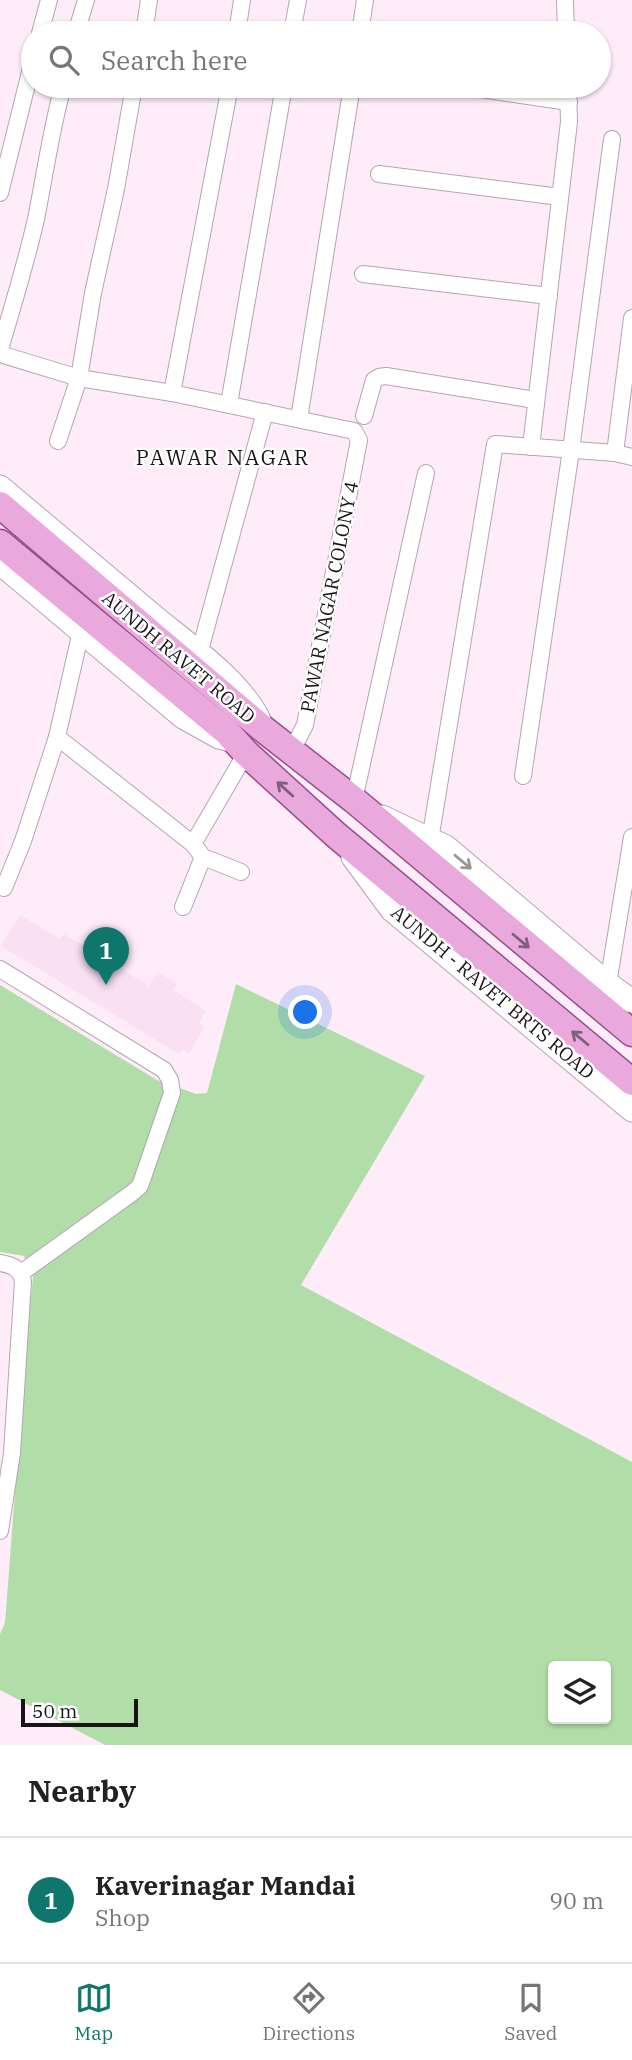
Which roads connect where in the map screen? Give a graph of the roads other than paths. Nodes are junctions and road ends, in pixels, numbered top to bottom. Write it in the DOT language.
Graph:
graph roads {
  1 [pos="49,0"];
  2 [pos="86,0"];
  3 [pos="149,0"];
  4 [pos="242,0"];
  5 [pos="298,0"];
  6 [pos="365,0"];
  7 [pos="565,0"];
  8 [pos="43,21"];
  9 [pos="80,21"];
  10 [pos="146,21"];
  11 [pos="239,21"];
  12 [pos="294,21"];
  13 [pos="362,21"];
  14 [pos="566,21"];
  15 [pos="24,98"];
  16 [pos="60,98"];
  17 [pos="132,98"];
  18 [pos="228,98"];
  19 [pos="282,98"];
  20 [pos="350,98"];
  21 [pos="568,98"];
  22 [pos="612,139"];
  23 [pos="379,174"];
  24 [pos="0,193"];
  25 [pos="560,197"];
  26 [pos="363,274"];
  27 [pos="549,296"];
  28 [pos="632,318"];
  29 [pos="0,352"];
  30 [pos="79,378"];
  31 [pos="172,393"];
  32 [pos="535,400"];
  33 [pos="229,404"];
  34 [pos="265,412"];
  35 [pos="364,416"];
  36 [pos="299,419"];
  37 [pos="58,440"];
  38 [pos="531,447"];
  39 [pos="570,450"];
  40 [pos="615,453"];
  41 [pos="632,457"];
  42 [pos="426,473"];
  43 [pos="11,504"];
  44 [pos="0,543"];
  45 [pos="0,562"];
  46 [pos="81,631"];
  47 [pos="199,654"];
  48 [pos="262,728"];
  49 [pos="57,737"];
  50 [pos="240,747"];
  51 [pos="291,752"];
  52 [pos="523,776"];
  53 [pos="357,803"];
  54 [pos="336,835"];
  55 [pos="632,838"];
  56 [pos="421,845"];
  57 [pos="198,850"];
  58 [pos="241,872"];
  59 [pos="0,886"];
  60 [pos="183,907"];
  61 [pos="0,969"];
  62 [pos="608,984"];
  63 [pos="632,1001"];
  64 [pos="632,1033"];
  65 [pos="632,1082"];
  66 [pos="632,1110"];
  67 [pos="0,1262"];
  68 [pos="21,1272"];
  69 [pos="6,1452"];
  70 [pos="0,1531"];
  1 -- 8 [label="street"];
  2 -- 9 [label="street"];
  3 -- 10 [label="street"];
  4 -- 11 [label="street"];
  5 -- 12 [label="street"];
  6 -- 13 [label="street"];
  7 -- 14 [label="street"];
  15 -- 24 [label="street"];
  16 -- 29 [label="street"];
  17 -- 30 [label="street"];
  18 -- 31 [label="street"];
  19 -- 33 [label="street"];
  20 -- 36 [label="street"];
  21 -- 25 [label="street"];
  22 -- 39 [label="street"];
  23 -- 25 [label="street"];
  25 -- 27 [label="street"];
  26 -- 27 [label="street"];
  27 -- 32 [label="street"];
  28 -- 40 [label="street"];
  29 -- 30 [label="street"];
  30 -- 31 [label="street"];
  30 -- 37 [label="street"];
  31 -- 33 [label="street"];
  32 -- 35 [label="street"];
  32 -- 38 [label="street"];
  33 -- 34 [label="street"];
  34 -- 36 [label="street"];
  34 -- 47 [label="street"];
  36 -- 51 [label="street, PAWAR NAGAR COLONY 4"];
  38 -- 39 [label="street"];
  38 -- 56 [label="street"];
  39 -- 40 [label="street"];
  39 -- 52 [label="street"];
  40 -- 41 [label="street"];
  42 -- 53 [label="street"];
  43 -- 47 [label="street"];
  43 -- 48 [label="main road, AUNDH RAVET ROAD"];
  44 -- 50 [label="main road, AUNDH RAVET ROAD"];
  45 -- 46 [label="street"];
  46 -- 49 [label="street"];
  46 -- 50 [label="street"];
  47 -- 48 [label="street"];
  48 -- 51 [label="main road, AUNDH RAVET ROAD"];
  49 -- 57 [label="street"];
  49 -- 59 [label="street"];
  54 -- 50 [label="main road, AUNDH RAVET ROAD, one-way"];
  50 -- 57 [label="street"];
  51 -- 53 [label="main road, AUNDH RAVET ROAD"];
  53 -- 56 [label="main road, AUNDH RAVET ROAD"];
  65 -- 54 [label="main road, AUNDH RAVET ROAD, one-way"];
  54 -- 66 [label="street, AUNDH - RAVET BRTS ROAD"];
  55 -- 62 [label="street"];
  56 -- 62 [label="street, one-way"];
  56 -- 64 [label="main road, AUNDH RAVET ROAD, one-way"];
  57 -- 58 [label="street"];
  57 -- 60 [label="street"];
  61 -- 68 [label="street"];
  62 -- 63 [label="street"];
  67 -- 68 [label="street"];
  68 -- 69 [label="street"];
  69 -- 70 [label="street"];
}
